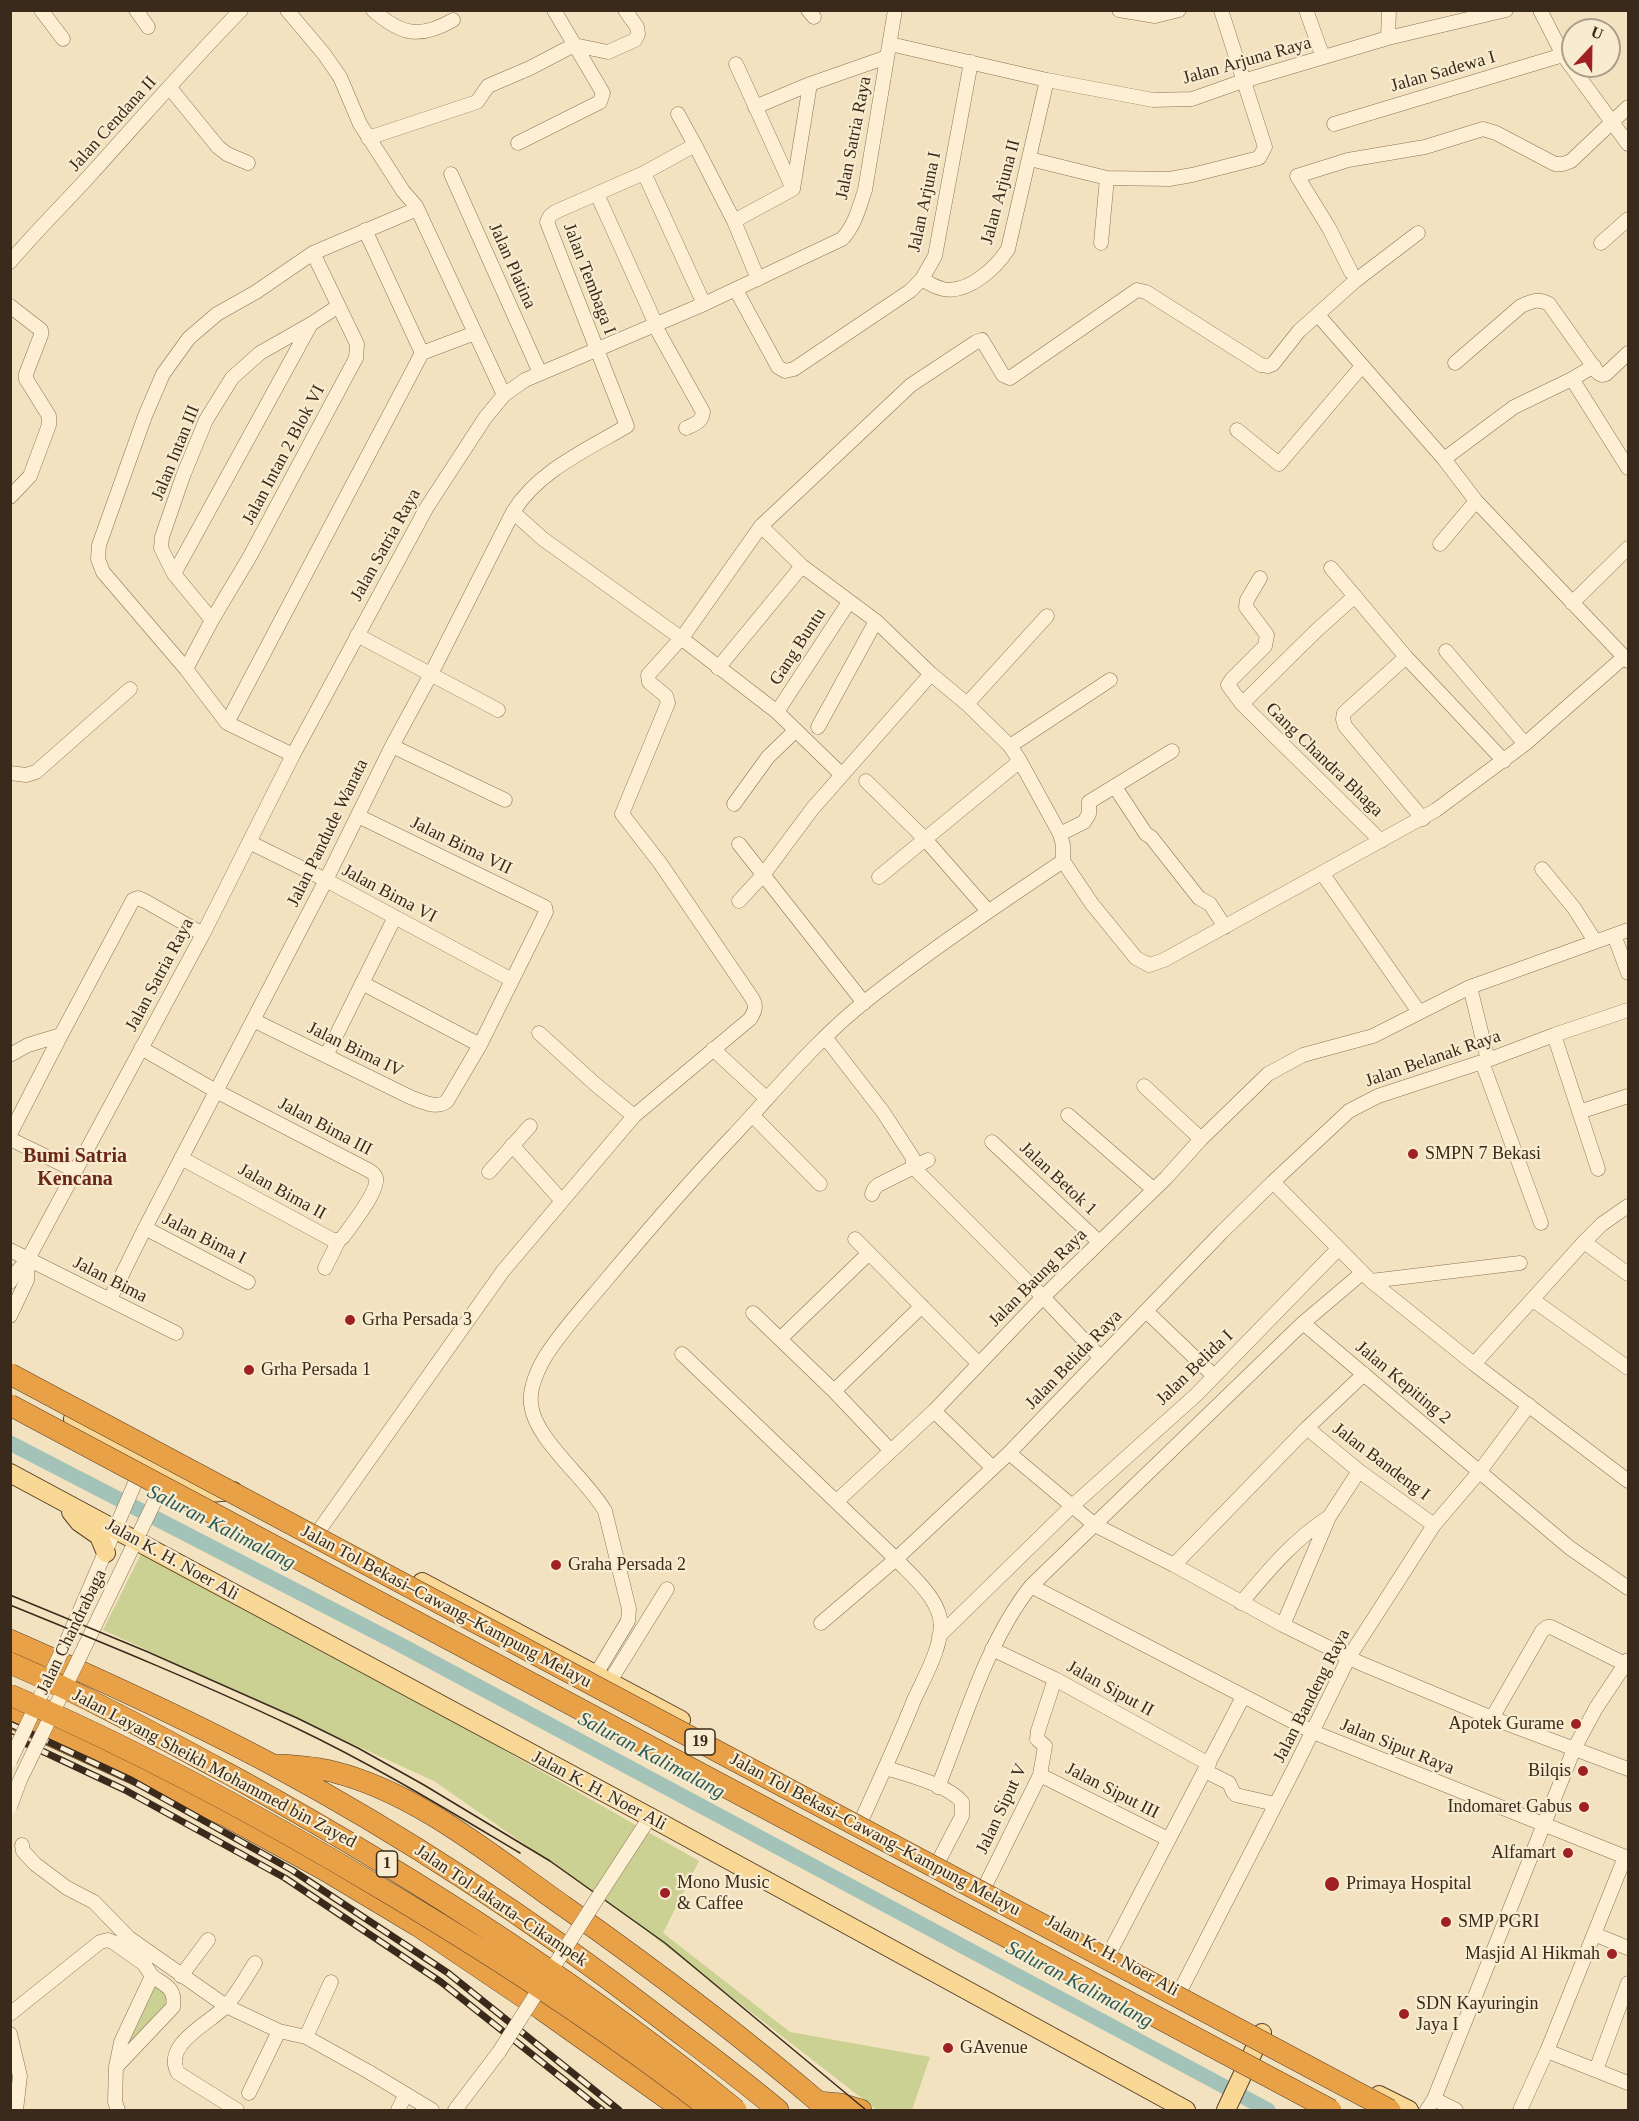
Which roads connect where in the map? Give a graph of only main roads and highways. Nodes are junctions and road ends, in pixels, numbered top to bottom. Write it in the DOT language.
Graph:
graph roads {
  1 [pos="10,1368"];
  2 [pos="10,1374"];
  3 [pos="59,1393"];
  4 [pos="10,1405"];
  5 [pos="10,1473"];
  6 [pos="246,1490"];
  7 [pos="60,1498"];
  8 [pos="106,1554"];
  9 [pos="10,1640"];
  10 [pos="10,1663"];
  11 [pos="10,1695"];
  12 [pos="10,1717"];
  13 [pos="273,1765"];
  14 [pos="1267,2036"];
  15 [pos="1251,2068"];
  16 [pos="823,2106"];
  17 [pos="682,2110"];
  18 [pos="711,2110"];
  19 [pos="736,2110"];
  20 [pos="778,2110"];
  21 [pos="861,2110"];
  22 [pos="1186,2110"];
  23 [pos="1226,2110"];
  24 [pos="1234,2110"];
  25 [pos="1331,2110"];
  26 [pos="1390,2110"];
  27 [pos="1409,2110"];
  1 -- 3 [label="main road, Jalan K. H. Noer Ali"];
  2 -- 26 [label="highway, Jalan Tol Bekasi–Cawang–Kampung Melayu / 19, bridge"];
  3 -- 6 [label="main road, Jalan K. H. Noer Ali"];
  3 -- 6 [label="main road"];
  4 -- 25 [label="highway, Jalan Tol Bekasi–Cawang–Kampung Melayu / 19, bridge"];
  5 -- 7 [label="main road, Jalan K. H. Noer Ali"];
  6 -- 14 [label="main road, Jalan K. H. Noer Ali"];
  7 -- 8 [label="main road"];
  7 -- 22 [label="main road, Jalan K. H. Noer Ali"];
  9 -- 13 [label="highway, Jalan Tol Jakarta–Cikampek / 1"];
  10 -- 19 [label="highway, Jalan Layang Sheikh Mohammed bin Zayed / 1, bridge"];
  11 -- 18 [label="highway, Jalan Layang Sheikh Mohammed bin Zayed / 1, bridge"];
  12 -- 17 [label="highway, 1"];
  13 -- 16 [label="highway"];
  13 -- 20 [label="highway, Jalan Tol Jakarta–Cikampek / 1"];
  14 -- 15 [label="main road"];
  14 -- 27 [label="main road, Jalan K. H. Noer Ali"];
  15 -- 23 [label="main road"];
  15 -- 24 [label="main road"];
  16 -- 21 [label="highway"];
}
